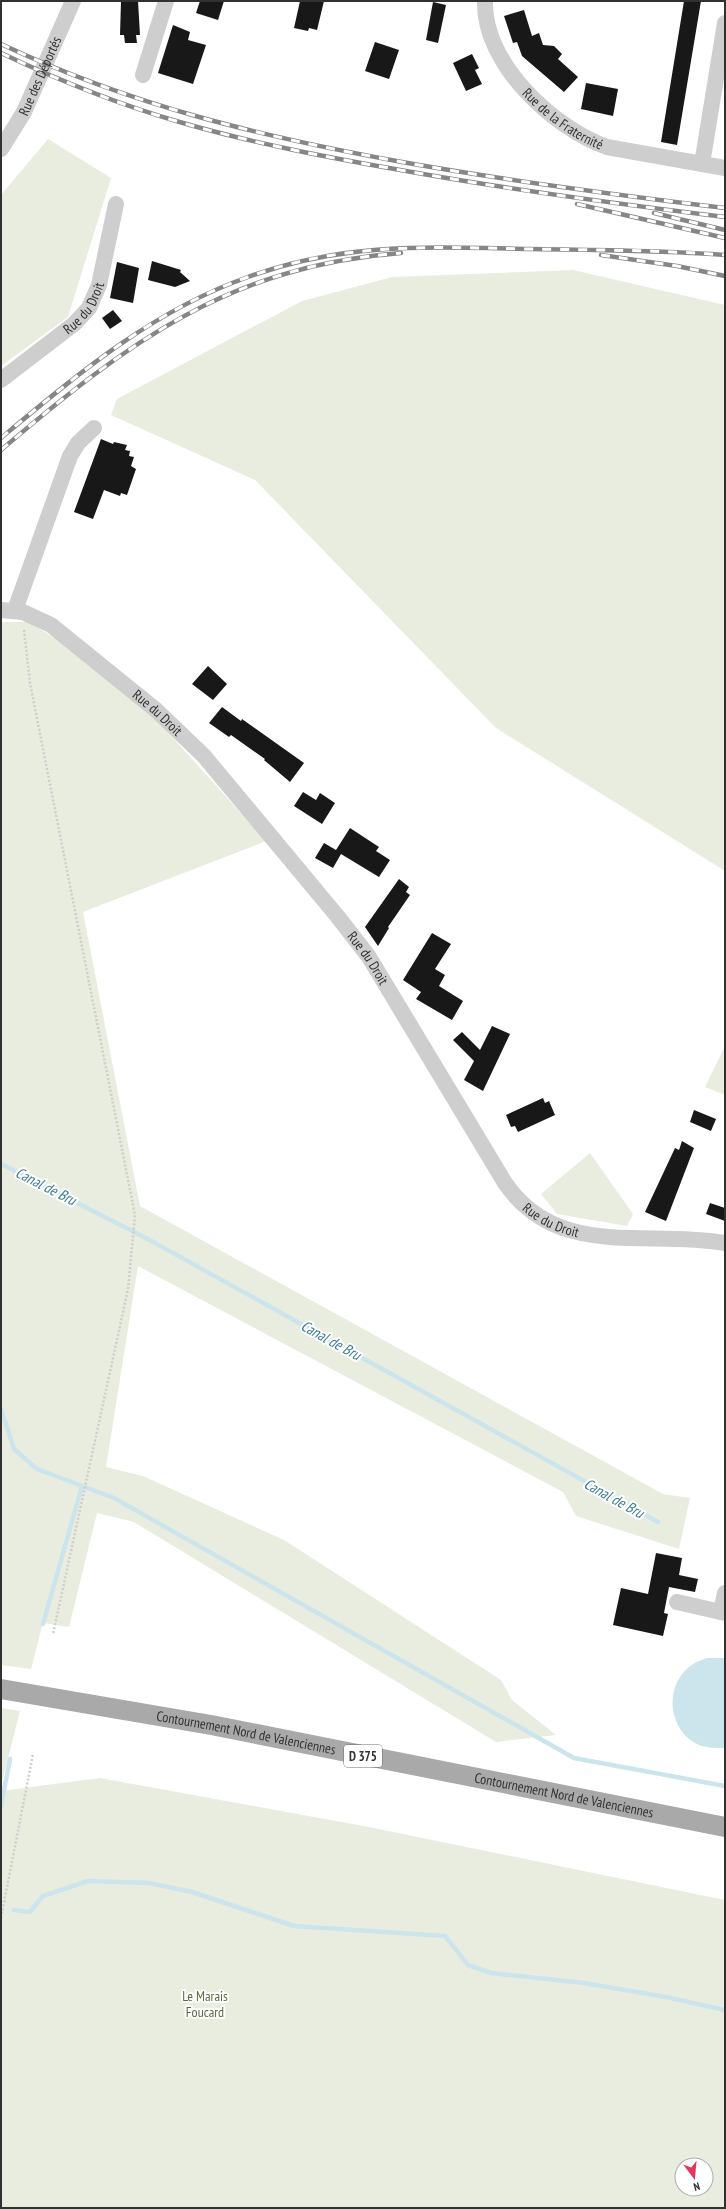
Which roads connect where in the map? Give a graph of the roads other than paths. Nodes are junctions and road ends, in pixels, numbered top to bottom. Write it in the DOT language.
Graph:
graph roads {
  1 [pos="73,1"];
  2 [pos="166,1"];
  3 [pos="485,1"];
  4 [pos="725,23"];
  5 [pos="143,75"];
  6 [pos="1,149"];
  7 [pos="702,164"];
  8 [pos="725,168"];
  9 [pos="116,204"];
  10 [pos="1,380"];
  11 [pos="94,428"];
  12 [pos="13,611"];
  13 [pos="725,1243"];
  14 [pos="725,1593"];
  15 [pos="677,1602"];
  16 [pos="723,1612"];
  17 [pos="1,1689"];
  18 [pos="725,1827"];
  1 -- 6 [label="street, Rue des Déportés"];
  2 -- 5 [label="street"];
  3 -- 7 [label="street, Rue de la Fraternité"];
  4 -- 7 [label="street"];
  7 -- 8 [label="street, Rue de la Fraternité"];
  9 -- 10 [label="street, Rue du Droit"];
  11 -- 12 [label="street"];
  12 -- 13 [label="street, Rue du Droit"];
  14 -- 16 [label="street"];
  15 -- 16 [label="street"];
  17 -- 18 [label="main road, Contournement Nord de Valenciennes / D 375"];
}
